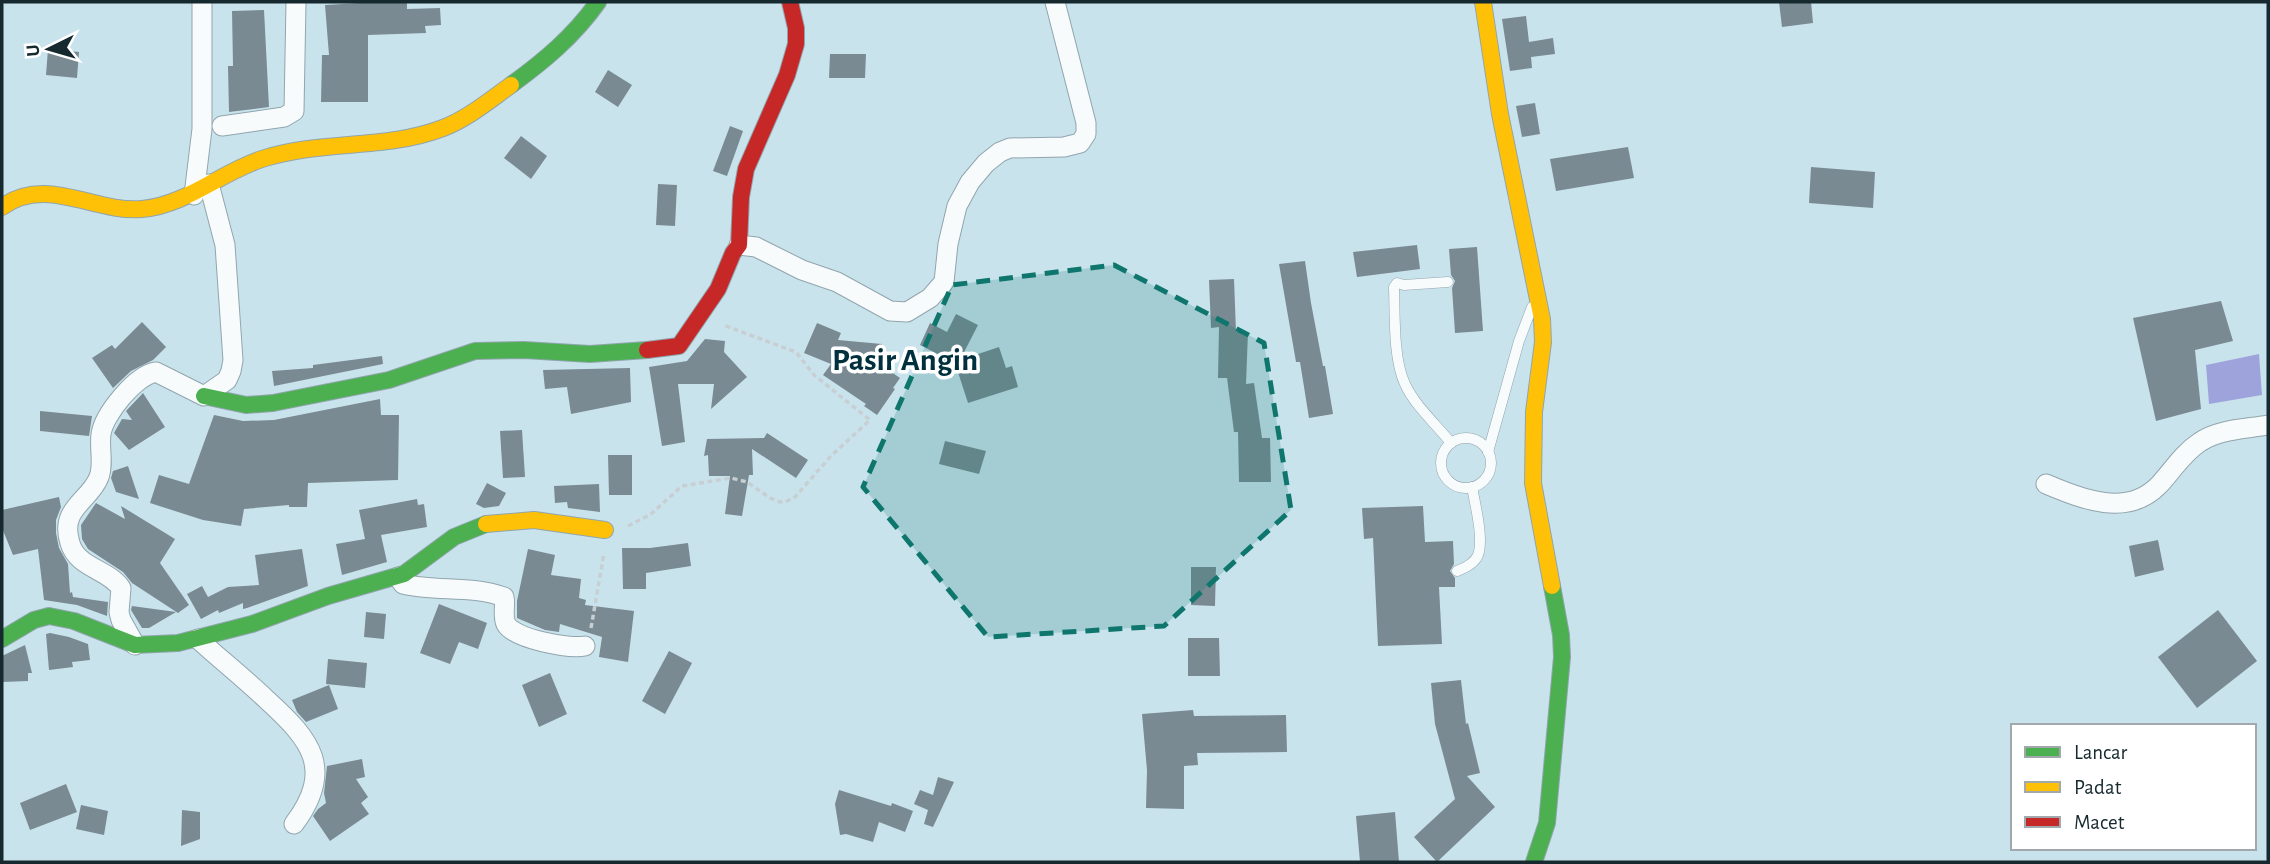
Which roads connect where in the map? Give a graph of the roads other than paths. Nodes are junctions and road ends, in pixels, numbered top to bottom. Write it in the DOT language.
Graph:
graph roads {
  1 [pos="202,2"];
  2 [pos="296,2"];
  3 [pos="598,2"];
  4 [pos="790,2"];
  5 [pos="1055,2"];
  6 [pos="1483,2"];
  7 [pos="222,126"];
  8 [pos="202,189"];
  9 [pos="2,207"];
  10 [pos="739,245"];
  11 [pos="1448,282"];
  12 [pos="1537,297"];
  13 [pos="204,396"];
  14 [pos="2268,425"];
  15 [pos="1451,443"];
  16 [pos="1488,452"];
  17 [pos="2046,484"];
  18 [pos="1472,487"];
  19 [pos="605,530"];
  20 [pos="1457,571"];
  21 [pos="398,577"];
  22 [pos="2,639"];
  23 [pos="198,639"];
  24 [pos="135,645"];
  25 [pos="585,646"];
  26 [pos="294,824"];
  27 [pos="1534,862"];
  1 -- 8 [label="street"];
  2 -- 7 [label="street"];
  3 -- 8 [label="street"];
  4 -- 10 [label="street"];
  5 -- 10 [label="street"];
  6 -- 12 [label="street"];
  8 -- 9 [label="street"];
  8 -- 13 [label="street"];
  10 -- 13 [label="street"];
  11 -- 15 [label="lane"];
  12 -- 16 [label="lane"];
  12 -- 27 [label="street"];
  13 -- 24 [label="street"];
  14 -- 17 [label="street"];
  15 -- 16 [label="lane"];
  15 -- 18 [label="lane"];
  16 -- 18 [label="lane"];
  18 -- 20 [label="lane"];
  19 -- 21 [label="street"];
  21 -- 23 [label="street"];
  21 -- 25 [label="street"];
  22 -- 24 [label="street"];
  23 -- 24 [label="street"];
  23 -- 26 [label="street"];
}
